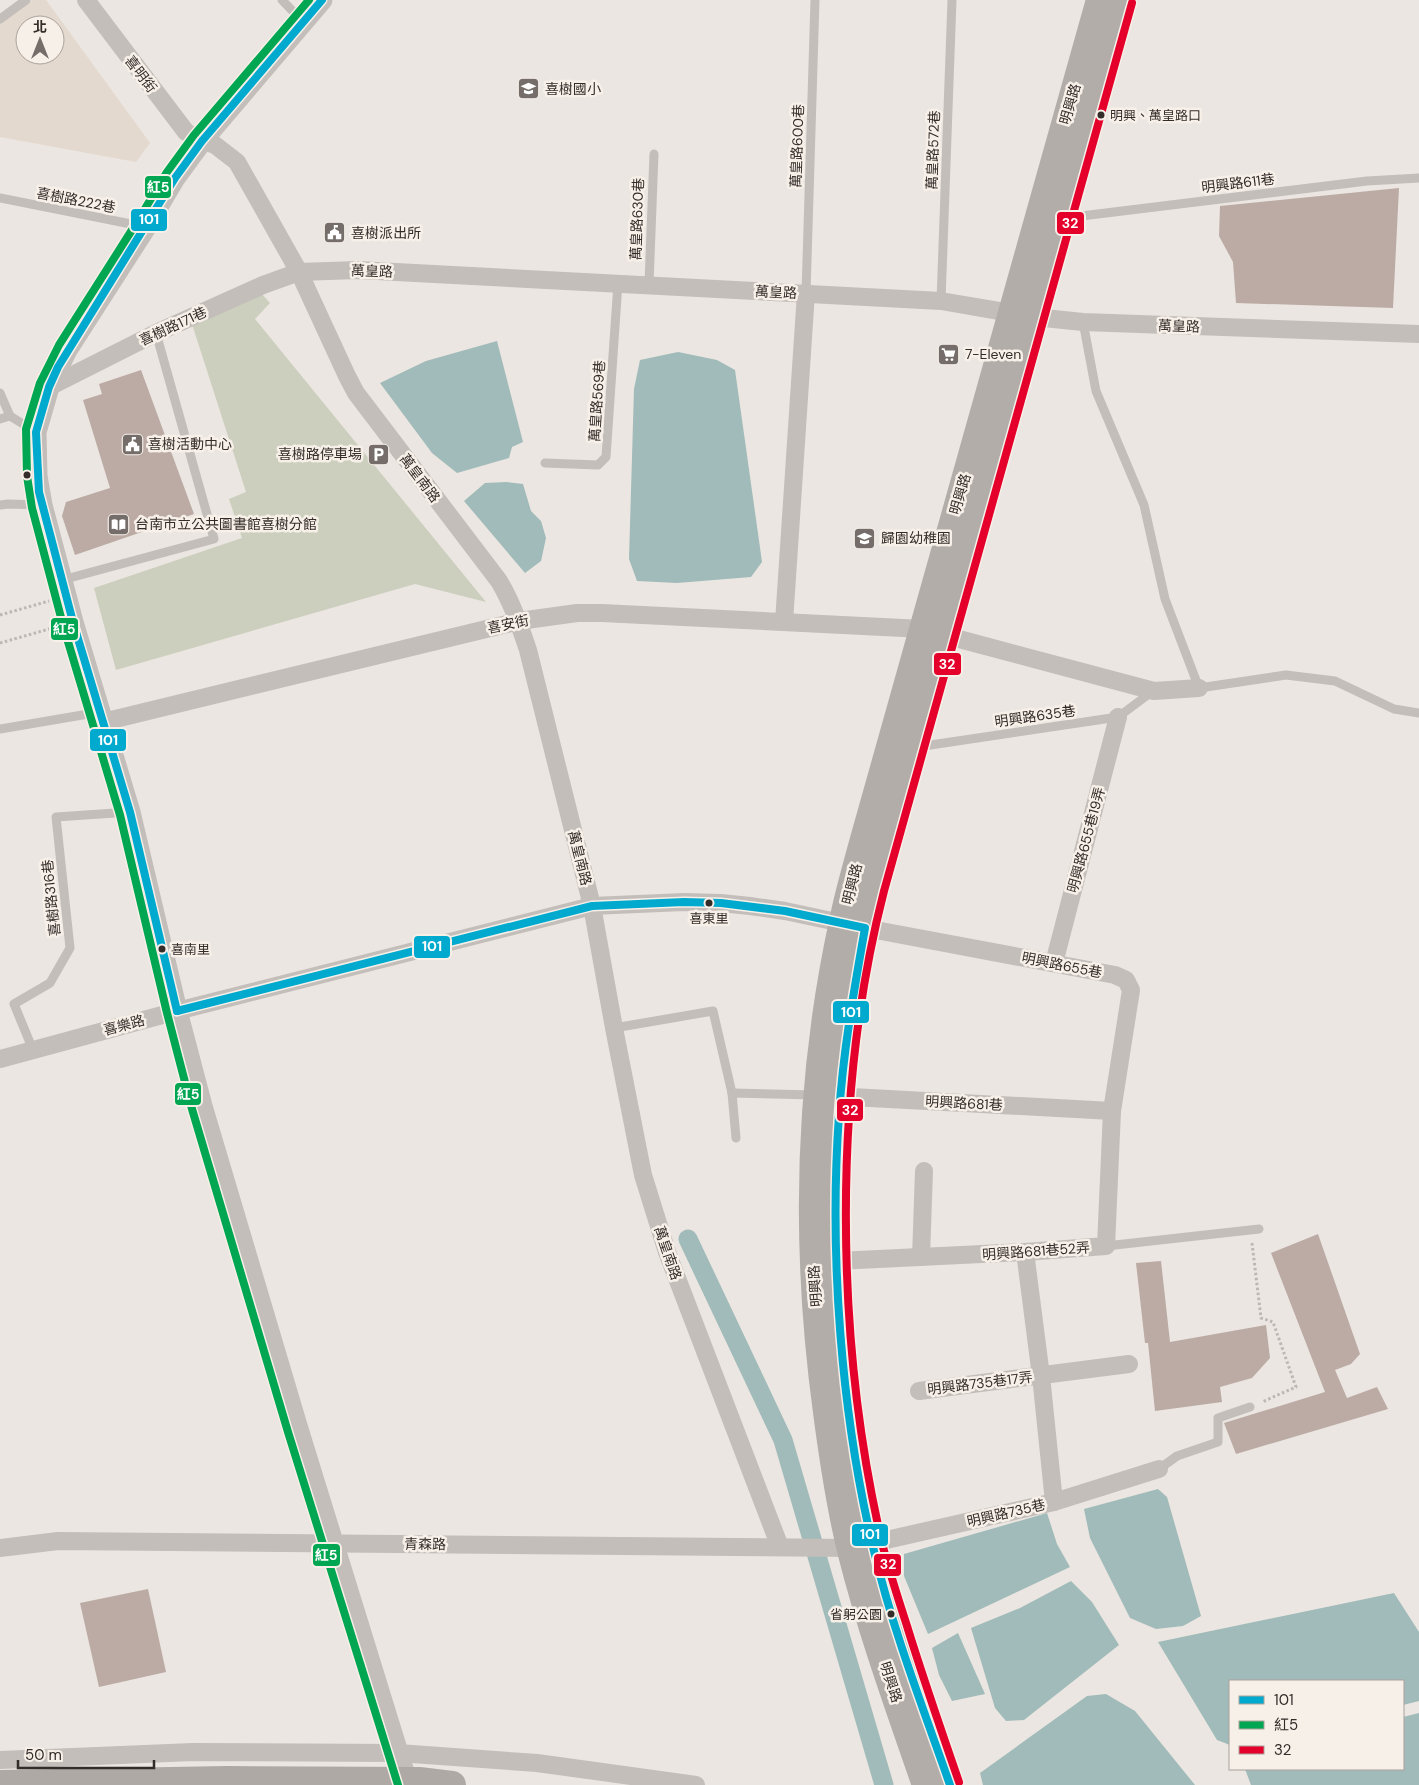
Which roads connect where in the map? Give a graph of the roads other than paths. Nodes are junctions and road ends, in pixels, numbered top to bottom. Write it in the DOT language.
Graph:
graph roads {
  1 [pos="26,0"];
  2 [pos="86,0"];
  3 [pos="282,0"];
  4 [pos="322,0"];
  5 [pos="815,0"];
  6 [pos="952,0"];
  7 [pos="1100,0"];
  8 [pos="1122,0"];
  9 [pos="0,19"];
  10 [pos="303,22"];
  11 [pos="202,141"];
  12 [pos="654,154"];
  13 [pos="1419,178"];
  14 [pos="0,198"];
  15 [pos="1060,219"];
  16 [pos="146,227"];
  17 [pos="299,272"];
  18 [pos="618,282"];
  19 [pos="649,284"];
  20 [pos="806,293"];
  21 [pos="941,301"];
  22 [pos="1023,315"];
  23 [pos="1083,322"];
  24 [pos="156,333"];
  25 [pos="1419,334"];
  26 [pos="49,387"];
  27 [pos="0,394"];
  28 [pos="10,416"];
  29 [pos="0,419"];
  30 [pos="36,432"];
  31 [pos="545,463"];
  32 [pos="42,504"];
  33 [pos="0,505"];
  34 [pos="64,588"];
  35 [pos="519,621"];
  36 [pos="784,622"];
  37 [pos="934,632"];
  38 [pos="1199,688"];
  39 [pos="1154,691"];
  40 [pos="1419,714"];
  41 [pos="102,717"];
  42 [pos="1118,718"];
  43 [pos="0,729"];
  44 [pos="912,748"];
  45 [pos="130,812"];
  46 [pos="592,906"];
  47 [pos="854,926"];
  48 [pos="1054,963"];
  49 [pos="177,1011"];
  50 [pos="614,1028"];
  51 [pos="33,1050"];
  52 [pos="0,1059"];
  53 [pos="732,1094"];
  54 [pos="829,1096"];
  55 [pos="1112,1111"];
  56 [pos="736,1138"];
  57 [pos="924,1171"];
  58 [pos="1255,1229"];
  59 [pos="1106,1246"];
  60 [pos="1025,1252"];
  61 [pos="921,1257"];
  62 [pos="837,1261"];
  63 [pos="1129,1364"];
  64 [pos="1041,1376"];
  65 [pos="919,1390"];
  66 [pos="1250,1408"];
  67 [pos="1159,1470"];
  68 [pos="1054,1502"];
  69 [pos="334,1544"];
  70 [pos="857,1547"];
  71 [pos="0,1548"];
  72 [pos="780,1548"];
  73 [pos="398,1754"];
  74 [pos="0,1760"];
  75 [pos="0,1784"];
  76 [pos="408,1785"];
  77 [pos="452,1785"];
  78 [pos="696,1785"];
  79 [pos="926,1785"];
  80 [pos="950,1785"];
  1 -- 9 [label="lane"];
  2 -- 11 [label="street, 喜明街"];
  3 -- 10 [label="lane"];
  4 -- 10 [label="street"];
  5 -- 20 [label="lane, 萬皇路600巷"];
  6 -- 21 [label="lane, 萬皇路572巷"];
  7 -- 22 [label="main road, 明興路"];
  8 -- 15 [label="main road, 明興路"];
  10 -- 11 [label="street"];
  11 -- 16 [label="street"];
  11 -- 17 [label="street"];
  12 -- 19 [label="lane, 萬皇路630巷"];
  13 -- 15 [label="lane, 明興路611巷"];
  14 -- 16 [label="lane, 喜樹路222巷"];
  15 -- 22 [label="main road, 明興路"];
  16 -- 26 [label="street"];
  17 -- 18 [label="street, 萬皇路"];
  17 -- 24 [label="street, 喜樹路171巷"];
  17 -- 35 [label="street, 萬皇南路"];
  18 -- 19 [label="street, 萬皇路"];
  18 -- 31 [label="lane, 萬皇路569巷"];
  19 -- 20 [label="street, 萬皇路"];
  20 -- 21 [label="street, 萬皇路"];
  20 -- 36 [label="street"];
  21 -- 22 [label="street, 萬皇路"];
  22 -- 23 [label="street, 萬皇路"];
  22 -- 37 [label="main road, 明興路"];
  23 -- 25 [label="street, 萬皇路"];
  23 -- 38 [label="lane"];
  24 -- 26 [label="street, 喜樹路171巷"];
  24 -- 34 [label="lane"];
  26 -- 30 [label="street"];
  27 -- 28 [label="lane"];
  28 -- 29 [label="lane"];
  28 -- 30 [label="lane"];
  30 -- 32 [label="street"];
  32 -- 33 [label="lane"];
  32 -- 34 [label="street"];
  34 -- 41 [label="street"];
  35 -- 36 [label="street, 喜安街"];
  35 -- 41 [label="street, 喜安街"];
  35 -- 46 [label="street, 萬皇南路"];
  36 -- 37 [label="street, 喜安街"];
  37 -- 39 [label="street, 喜安街"];
  37 -- 44 [label="main road, 明興路"];
  37 -- 47 [label="main road, 明興路"];
  38 -- 39 [label="street, 喜安街"];
  38 -- 40 [label="lane"];
  39 -- 42 [label="lane, 明興路635巷"];
  41 -- 43 [label="lane"];
  41 -- 45 [label="street"];
  42 -- 44 [label="lane, 明興路635巷"];
  42 -- 48 [label="street, 明興路655巷19弄"];
  44 -- 47 [label="main road, 明興路"];
  45 -- 49 [label="street"];
  45 -- 51 [label="lane, 喜樹路316巷"];
  46 -- 47 [label="street, 喜樂路"];
  46 -- 49 [label="street, 喜樂路"];
  46 -- 50 [label="street, 萬皇南路"];
  47 -- 48 [label="street, 明興路655巷"];
  47 -- 54 [label="main road, 明興路"];
  48 -- 55 [label="street, 明興路655巷"];
  49 -- 51 [label="street, 喜樂路"];
  49 -- 69 [label="street"];
  50 -- 53 [label="lane"];
  50 -- 72 [label="street, 萬皇南路"];
  51 -- 52 [label="street, 喜樂路"];
  53 -- 54 [label="lane"];
  53 -- 56 [label="lane"];
  54 -- 55 [label="street, 明興路681巷"];
  54 -- 62 [label="main road, 明興路"];
  54 -- 70 [label="main road, 明興路"];
  55 -- 59 [label="street, 明興路681巷52弄"];
  57 -- 61 [label="street"];
  58 -- 59 [label="lane"];
  59 -- 60 [label="street, 明興路681巷52弄"];
  60 -- 61 [label="street, 明興路681巷52弄"];
  60 -- 64 [label="street, 明興路735巷17弄"];
  61 -- 62 [label="street, 明興路681巷52弄"];
  62 -- 70 [label="main road, 明興路"];
  63 -- 64 [label="street, 明興路735巷17弄"];
  64 -- 65 [label="street, 明興路735巷17弄"];
  64 -- 68 [label="street, 明興路735巷17弄"];
  66 -- 67 [label="lane"];
  67 -- 68 [label="street, 明興路735巷"];
  68 -- 70 [label="street, 明興路735巷"];
  69 -- 71 [label="street, 青森路"];
  69 -- 72 [label="street, 青森路"];
  69 -- 73 [label="street"];
  70 -- 72 [label="street, 青森路"];
  70 -- 79 [label="main road, 明興路"];
  70 -- 80 [label="main road, 明興路"];
  73 -- 74 [label="street"];
  73 -- 76 [label="street"];
  73 -- 78 [label="street"];
  75 -- 77 [label="highway, bridge"];
}
